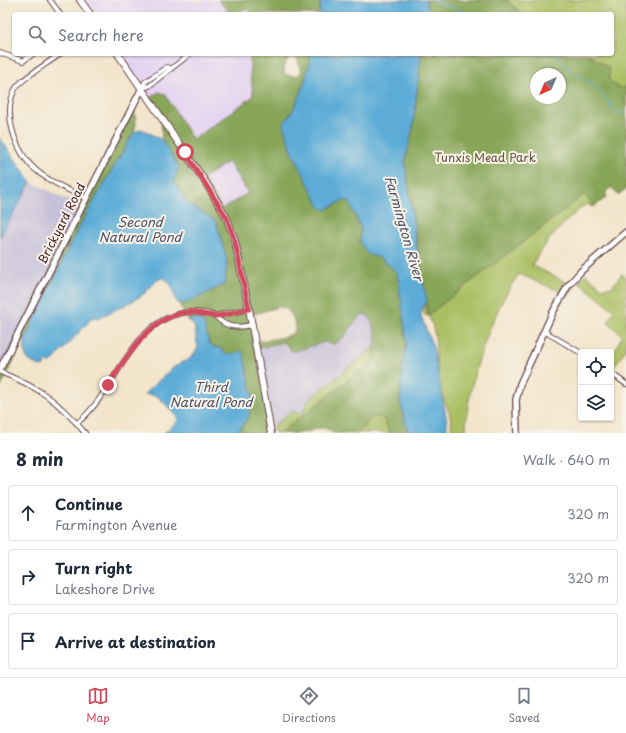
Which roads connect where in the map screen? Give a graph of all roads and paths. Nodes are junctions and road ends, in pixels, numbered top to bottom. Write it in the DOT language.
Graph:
graph roads {
  1 [pos="50,0"];
  2 [pos="80,0"];
  3 [pos="59,12"];
  4 [pos="89,12"];
  5 [pos="0,53"];
  6 [pos="30,56"];
  7 [pos="57,56"];
  8 [pos="119,56"];
  9 [pos="187,56"];
  10 [pos="142,88"];
  11 [pos="85,198"];
  12 [pos="626,232"];
  13 [pos="249,309"];
  14 [pos="215,316"];
  15 [pos="253,325"];
  16 [pos="544,331"];
  17 [pos="578,351"];
  18 [pos="0,369"];
  19 [pos="0,372"];
  20 [pos="614,375"];
  21 [pos="626,384"];
  22 [pos="77,423"];
  23 [pos="85,433"];
  24 [pos="271,433"];
  25 [pos="517,433"];
  1 -- 3 [label="street"];
  2 -- 4 [label="main road"];
  5 -- 6 [label="street"];
  7 -- 11 [label="street"];
  8 -- 10 [label="main road"];
  9 -- 10 [label="street"];
  10 -- 11 [label="street, Brickyard Road"];
  10 -- 13 [label="main road"];
  11 -- 18 [label="street, Brickyard Road"];
  12 -- 16 [label="street"];
  13 -- 14 [label="street"];
  13 -- 15 [label="main road"];
  14 -- 15 [label="street"];
  14 -- 22 [label="street"];
  15 -- 24 [label="main road"];
  16 -- 17 [label="street"];
  16 -- 25 [label="street"];
  19 -- 22 [label="street"];
  20 -- 21 [label="street"];
  22 -- 23 [label="street"];
}
